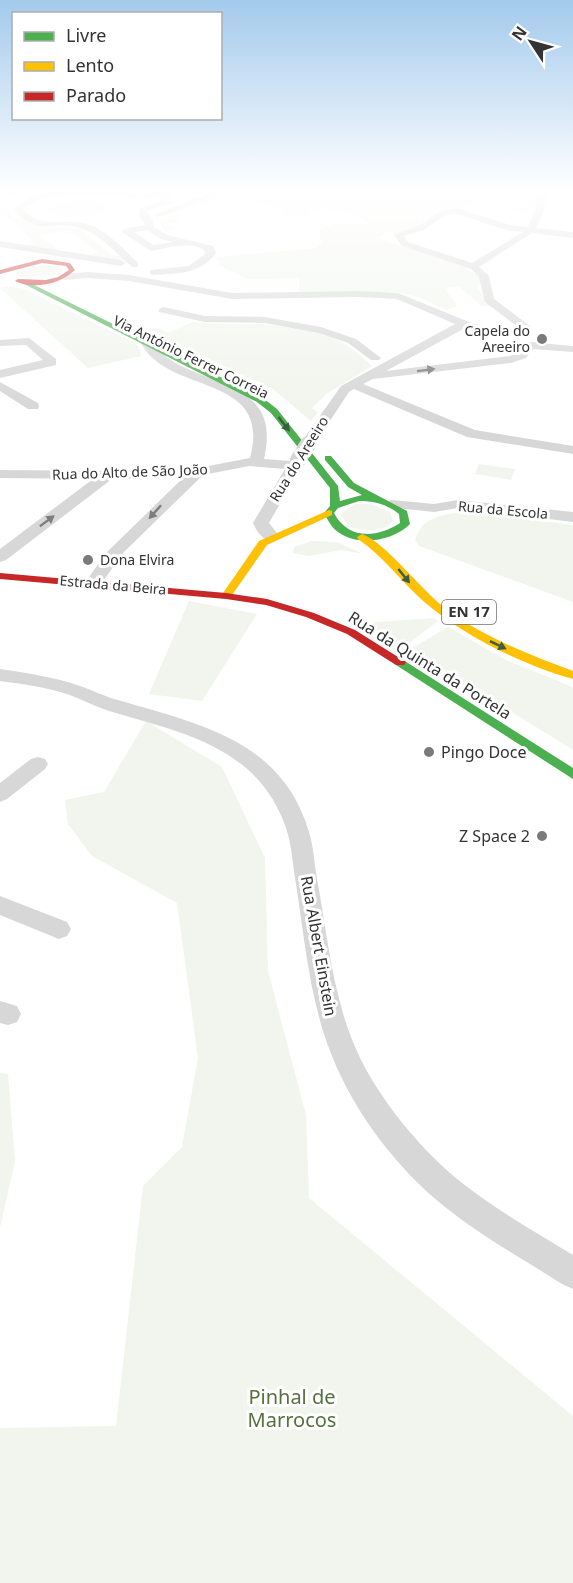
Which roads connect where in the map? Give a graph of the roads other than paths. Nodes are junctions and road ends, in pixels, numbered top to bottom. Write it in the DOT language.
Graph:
graph roads {
  1 [pos="20,264"];
  2 [pos="64,264"];
  3 [pos="70,264"];
  4 [pos="128,264"];
  5 [pos="200,264"];
  6 [pos="465,264"];
  7 [pos="477,264"];
  8 [pos="135,265"];
  9 [pos="5,267"];
  10 [pos="474,267"];
  11 [pos="164,271"];
  12 [pos="175,273"];
  13 [pos="123,276"];
  14 [pos="62,278"];
  15 [pos="136,278"];
  16 [pos="22,282"];
  17 [pos="0,283"];
  18 [pos="173,285"];
  19 [pos="199,290"];
  20 [pos="163,310"];
  21 [pos="152,317"];
  22 [pos="464,324"];
  23 [pos="522,334"];
  24 [pos="573,341"];
  25 [pos="0,343"];
  26 [pos="147,343"];
  27 [pos="530,345"];
  28 [pos="560,346"];
  29 [pos="573,349"];
  30 [pos="375,358"];
  31 [pos="0,374"];
  32 [pos="368,375"];
  33 [pos="352,384"];
  34 [pos="0,386"];
  35 [pos="33,406"];
  36 [pos="573,450"];
  37 [pos="256,463"];
  38 [pos="296,463"];
  39 [pos="198,472"];
  40 [pos="0,474"];
  41 [pos="108,475"];
  42 [pos="373,498"];
  43 [pos="392,504"];
  44 [pos="434,508"];
  45 [pos="332,510"];
  46 [pos="573,517"];
  47 [pos="290,531"];
  48 [pos="402,531"];
  49 [pos="348,534"];
  50 [pos="272,537"];
  51 [pos="362,537"];
  52 [pos="0,557"];
  53 [pos="0,576"];
  54 [pos="93,583"];
  55 [pos="226,596"];
  56 [pos="462,608"];
  57 [pos="573,661"];
  58 [pos="0,675"];
  59 [pos="573,675"];
  60 [pos="38,764"];
  61 [pos="573,774"];
  62 [pos="0,794"];
  63 [pos="0,905"];
  64 [pos="59,929"];
  65 [pos="573,1273"];
  1 -- 9 [label="main road"];
  2 -- 14 [label="main road"];
  3 -- 13 [label="street"];
  4 -- 8 [label="street"];
  5 -- 12 [label="street"];
  6 -- 10 [label="street"];
  7 -- 10 [label="street"];
  8 -- 11 [label="street"];
  9 -- 16 [label="main road"];
  10 -- 23 [label="street"];
  11 -- 12 [label="street"];
  11 -- 15 [label="street"];
  12 -- 18 [label="street"];
  13 -- 14 [label="street"];
  13 -- 15 [label="street"];
  14 -- 16 [label="main road"];
  14 -- 42 [label="main road, Via António Ferrer Correia"];
  15 -- 18 [label="street"];
  16 -- 17 [label="main road"];
  16 -- 26 [label="main road, Via António Ferrer Correia"];
  18 -- 19 [label="street"];
  19 -- 20 [label="street"];
  19 -- 22 [label="street"];
  20 -- 21 [label="street"];
  20 -- 30 [label="street"];
  22 -- 23 [label="street"];
  22 -- 32 [label="street, Rua do Areeiro"];
  23 -- 27 [label="street"];
  24 -- 28 [label="street"];
  25 -- 31 [label="street"];
  26 -- 37 [label="street, Via António Ferrer Correia"];
  26 -- 45 [label="main road, Via António Ferrer Correia, one-way"];
  27 -- 28 [label="street"];
  32 -- 27 [label="street, one-way"];
  28 -- 29 [label="street"];
  32 -- 33 [label="street, Rua do Areeiro"];
  33 -- 36 [label="street"];
  33 -- 38 [label="street, Rua do Areeiro, bridge"];
  34 -- 35 [label="street"];
  37 -- 38 [label="street, Rua do Alto de São João"];
  37 -- 39 [label="street, Rua do Alto de São João"];
  38 -- 50 [label="street, Rua do Areeiro"];
  39 -- 41 [label="street, Rua do Alto de São João"];
  39 -- 54 [label="street, one-way"];
  40 -- 41 [label="street, Rua do Alto de São João"];
  52 -- 41 [label="street, one-way"];
  42 -- 43 [label="main road"];
  42 -- 45 [label="main road"];
  43 -- 44 [label="street, Rua da Escola"];
  43 -- 48 [label="main road"];
  44 -- 46 [label="street, Rua da Escola"];
  44 -- 48 [label="street, Rua da Escola"];
  45 -- 47 [label="main road"];
  45 -- 49 [label="main road"];
  47 -- 49 [label="main road"];
  47 -- 50 [label="main road"];
  48 -- 51 [label="main road"];
  49 -- 51 [label="main road"];
  50 -- 55 [label="main road"];
  51 -- 59 [label="main road, EN 17, one-way"];
  53 -- 54 [label="main road, Estrada da Beira"];
  54 -- 55 [label="main road, Estrada da Beira"];
  55 -- 61 [label="main road, Rua da Quinta da Portela"];
  56 -- 57 [label="main road, EN 17"];
  58 -- 65 [label="street, Rua Albert Einstein"];
  60 -- 62 [label="street"];
  63 -- 64 [label="street"];
}
